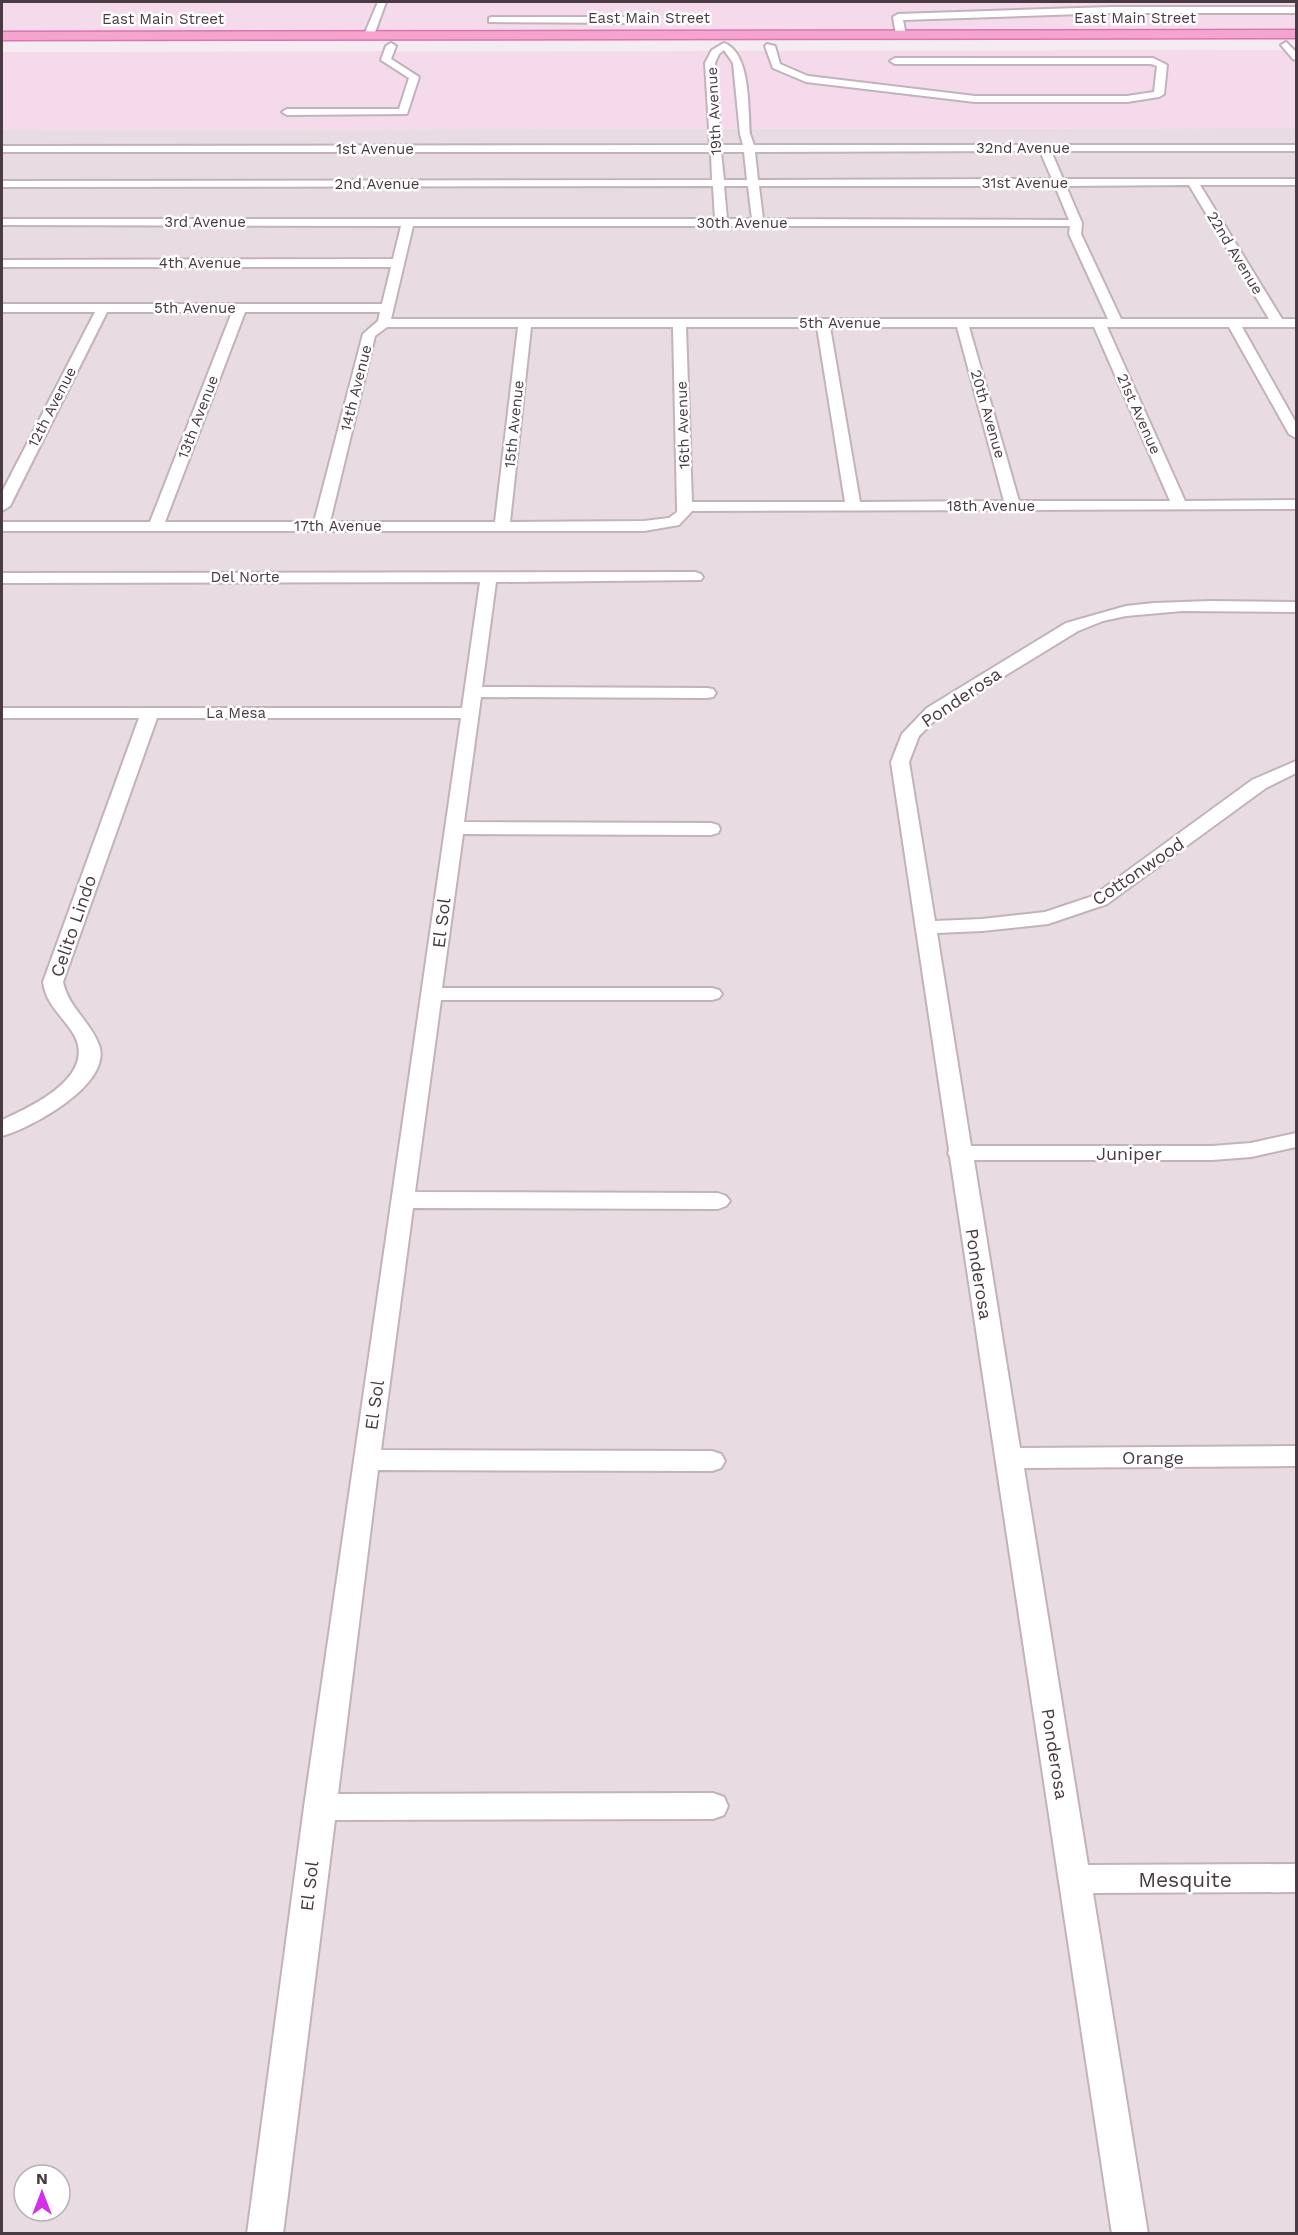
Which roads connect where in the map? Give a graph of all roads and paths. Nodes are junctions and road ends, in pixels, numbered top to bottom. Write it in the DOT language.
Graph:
graph roads {
  1 [pos="382,2"];
  2 [pos="1296,10"];
  3 [pos="1296,34"];
  4 [pos="493,35"];
  5 [pos="638,35"];
  6 [pos="901,35"];
  7 [pos="2,36"];
  8 [pos="369,36"];
  9 [pos="723,40"];
  10 [pos="77,41"];
  11 [pos="1291,45"];
  12 [pos="391,46"];
  13 [pos="770,46"];
  14 [pos="2,47"];
  15 [pos="1296,57"];
  16 [pos="895,62"];
  17 [pos="287,112"];
  18 [pos="716,148"];
  19 [pos="749,148"];
  20 [pos="1044,148"];
  21 [pos="1296,148"];
  22 [pos="2,149"];
  23 [pos="718,183"];
  24 [pos="753,183"];
  25 [pos="1059,183"];
  26 [pos="1193,183"];
  27 [pos="1296,183"];
  28 [pos="2,184"];
  29 [pos="2,222"];
  30 [pos="408,222"];
  31 [pos="721,223"];
  32 [pos="758,223"];
  33 [pos="1076,223"];
  34 [pos="2,263"];
  35 [pos="399,263"];
  36 [pos="2,308"];
  37 [pos="103,308"];
  38 [pos="240,308"];
  39 [pos="388,308"];
  40 [pos="384,322"];
  41 [pos="525,322"];
  42 [pos="679,322"];
  43 [pos="823,322"];
  44 [pos="962,322"];
  45 [pos="1100,322"];
  46 [pos="1116,322"];
  47 [pos="1233,322"];
  48 [pos="1278,322"];
  49 [pos="1296,322"];
  50 [pos="1296,434"];
  51 [pos="1179,505"];
  52 [pos="1296,505"];
  53 [pos="2,506"];
  54 [pos="853,506"];
  55 [pos="1013,506"];
  56 [pos="685,507"];
  57 [pos="156,526"];
  58 [pos="321,526"];
  59 [pos="502,526"];
  60 [pos="2,527"];
  61 [pos="489,577"];
  62 [pos="695,577"];
  63 [pos="2,578"];
  64 [pos="1296,607"];
  65 [pos="707,693"];
  66 [pos="472,702"];
  67 [pos="2,713"];
  68 [pos="150,713"];
  69 [pos="1296,766"];
  70 [pos="453,828"];
  71 [pos="711,829"];
  72 [pos="924,927"];
  73 [pos="432,994"];
  74 [pos="712,994"];
  75 [pos="2,1129"];
  76 [pos="1296,1140"];
  77 [pos="959,1153"];
  78 [pos="402,1200"];
  79 [pos="718,1201"];
  80 [pos="1296,1456"];
  81 [pos="1010,1458"];
  82 [pos="366,1460"];
  83 [pos="712,1461"];
  84 [pos="319,1806"];
  85 [pos="713,1806"];
  86 [pos="1296,1878"];
  87 [pos="1074,1880"];
  88 [pos="265,2234"];
  89 [pos="1130,2234"];
  1 -- 8 [label="lane"];
  2 -- 6 [label="lane"];
  3 -- 6 [label="main road, East Main Street"];
  4 -- 5 [label="main road, East Main Street"];
  4 -- 5 [label="lane"];
  4 -- 8 [label="main road, East Main Street"];
  5 -- 9 [label="main road, East Main Street"];
  6 -- 9 [label="main road, East Main Street"];
  7 -- 10 [label="main road, East Main Street"];
  8 -- 10 [label="main road, East Main Street"];
  9 -- 12 [label="main road, East Main Street"];
  9 -- 13 [label="main road, East Main Street"];
  9 -- 18 [label="lane, 19th Avenue"];
  9 -- 19 [label="lane, 19th Avenue"];
  10 -- 12 [label="main road, East Main Street"];
  10 -- 14 [label="main road, East Main Street"];
  11 -- 13 [label="main road, East Main Street"];
  11 -- 15 [label="lane"];
  12 -- 17 [label="lane"];
  13 -- 16 [label="lane"];
  18 -- 19 [label="lane, 1st Avenue"];
  18 -- 22 [label="lane, 1st Avenue"];
  18 -- 23 [label="lane, 19th Avenue"];
  19 -- 20 [label="lane, 32nd Avenue"];
  19 -- 24 [label="lane, 19th Avenue"];
  20 -- 21 [label="lane, 32nd Avenue"];
  20 -- 25 [label="lane"];
  23 -- 24 [label="lane, 2nd Avenue"];
  23 -- 28 [label="lane, 2nd Avenue"];
  23 -- 31 [label="lane, 19th Avenue"];
  24 -- 25 [label="lane, 31st Avenue"];
  24 -- 32 [label="lane, 19th Avenue"];
  25 -- 26 [label="lane, 31st Avenue"];
  25 -- 33 [label="lane"];
  26 -- 27 [label="lane, 31st Avenue"];
  26 -- 48 [label="lane, 22nd Avenue"];
  29 -- 30 [label="lane, 3rd Avenue"];
  30 -- 31 [label="lane, 30th Avenue"];
  30 -- 35 [label="lane, 14th Avenue"];
  31 -- 32 [label="lane, 30th Avenue"];
  32 -- 33 [label="lane, 30th Avenue"];
  33 -- 46 [label="lane"];
  34 -- 35 [label="lane, 4th Avenue"];
  35 -- 39 [label="lane, 14th Avenue"];
  36 -- 37 [label="lane, 5th Avenue"];
  37 -- 38 [label="lane, 5th Avenue"];
  37 -- 53 [label="lane, 12th Avenue"];
  38 -- 39 [label="lane, 5th Avenue"];
  38 -- 57 [label="lane, 13th Avenue"];
  39 -- 40 [label="lane, 14th Avenue"];
  40 -- 41 [label="lane, 5th Avenue"];
  40 -- 58 [label="lane, 14th Avenue"];
  41 -- 42 [label="lane, 5th Avenue"];
  41 -- 59 [label="lane, 15th Avenue"];
  42 -- 43 [label="lane, 5th Avenue"];
  42 -- 56 [label="lane, 16th Avenue"];
  43 -- 44 [label="lane, 5th Avenue"];
  43 -- 54 [label="lane"];
  44 -- 45 [label="lane, 5th Avenue"];
  44 -- 55 [label="lane, 20th Avenue"];
  45 -- 46 [label="lane, 5th Avenue"];
  45 -- 51 [label="lane, 21st Avenue"];
  46 -- 47 [label="lane, 5th Avenue"];
  47 -- 48 [label="lane, 5th Avenue"];
  47 -- 50 [label="lane"];
  48 -- 49 [label="lane, 5th Avenue"];
  51 -- 52 [label="lane, 18th Avenue"];
  51 -- 55 [label="lane, 18th Avenue"];
  54 -- 55 [label="lane, 18th Avenue"];
  54 -- 56 [label="lane, 18th Avenue"];
  56 -- 59 [label="lane, 17th Avenue"];
  57 -- 58 [label="lane, 17th Avenue"];
  57 -- 60 [label="lane, 17th Avenue"];
  58 -- 59 [label="lane, 17th Avenue"];
  61 -- 62 [label="lane, Del Norte"];
  61 -- 63 [label="lane, Del Norte"];
  61 -- 66 [label="lane, El Sol"];
  64 -- 72 [label="lane, Ponderosa"];
  65 -- 66 [label="lane, La Mesa"];
  66 -- 68 [label="lane, La Mesa"];
  66 -- 70 [label="lane, El Sol"];
  67 -- 68 [label="lane, La Mesa"];
  68 -- 75 [label="lane, Celito Lindo"];
  69 -- 72 [label="lane, Cottonwood"];
  70 -- 71 [label="lane"];
  70 -- 73 [label="lane, El Sol"];
  72 -- 77 [label="lane, Ponderosa"];
  73 -- 74 [label="lane"];
  73 -- 78 [label="lane, El Sol"];
  76 -- 77 [label="lane, Juniper"];
  77 -- 81 [label="lane, Ponderosa"];
  78 -- 79 [label="lane"];
  78 -- 82 [label="lane, El Sol"];
  80 -- 81 [label="lane, Orange"];
  81 -- 87 [label="lane, Ponderosa"];
  82 -- 83 [label="lane"];
  82 -- 84 [label="lane, El Sol"];
  84 -- 85 [label="lane"];
  84 -- 88 [label="lane, El Sol"];
  86 -- 87 [label="lane, Mesquite"];
  87 -- 89 [label="lane, Ponderosa"];
}
